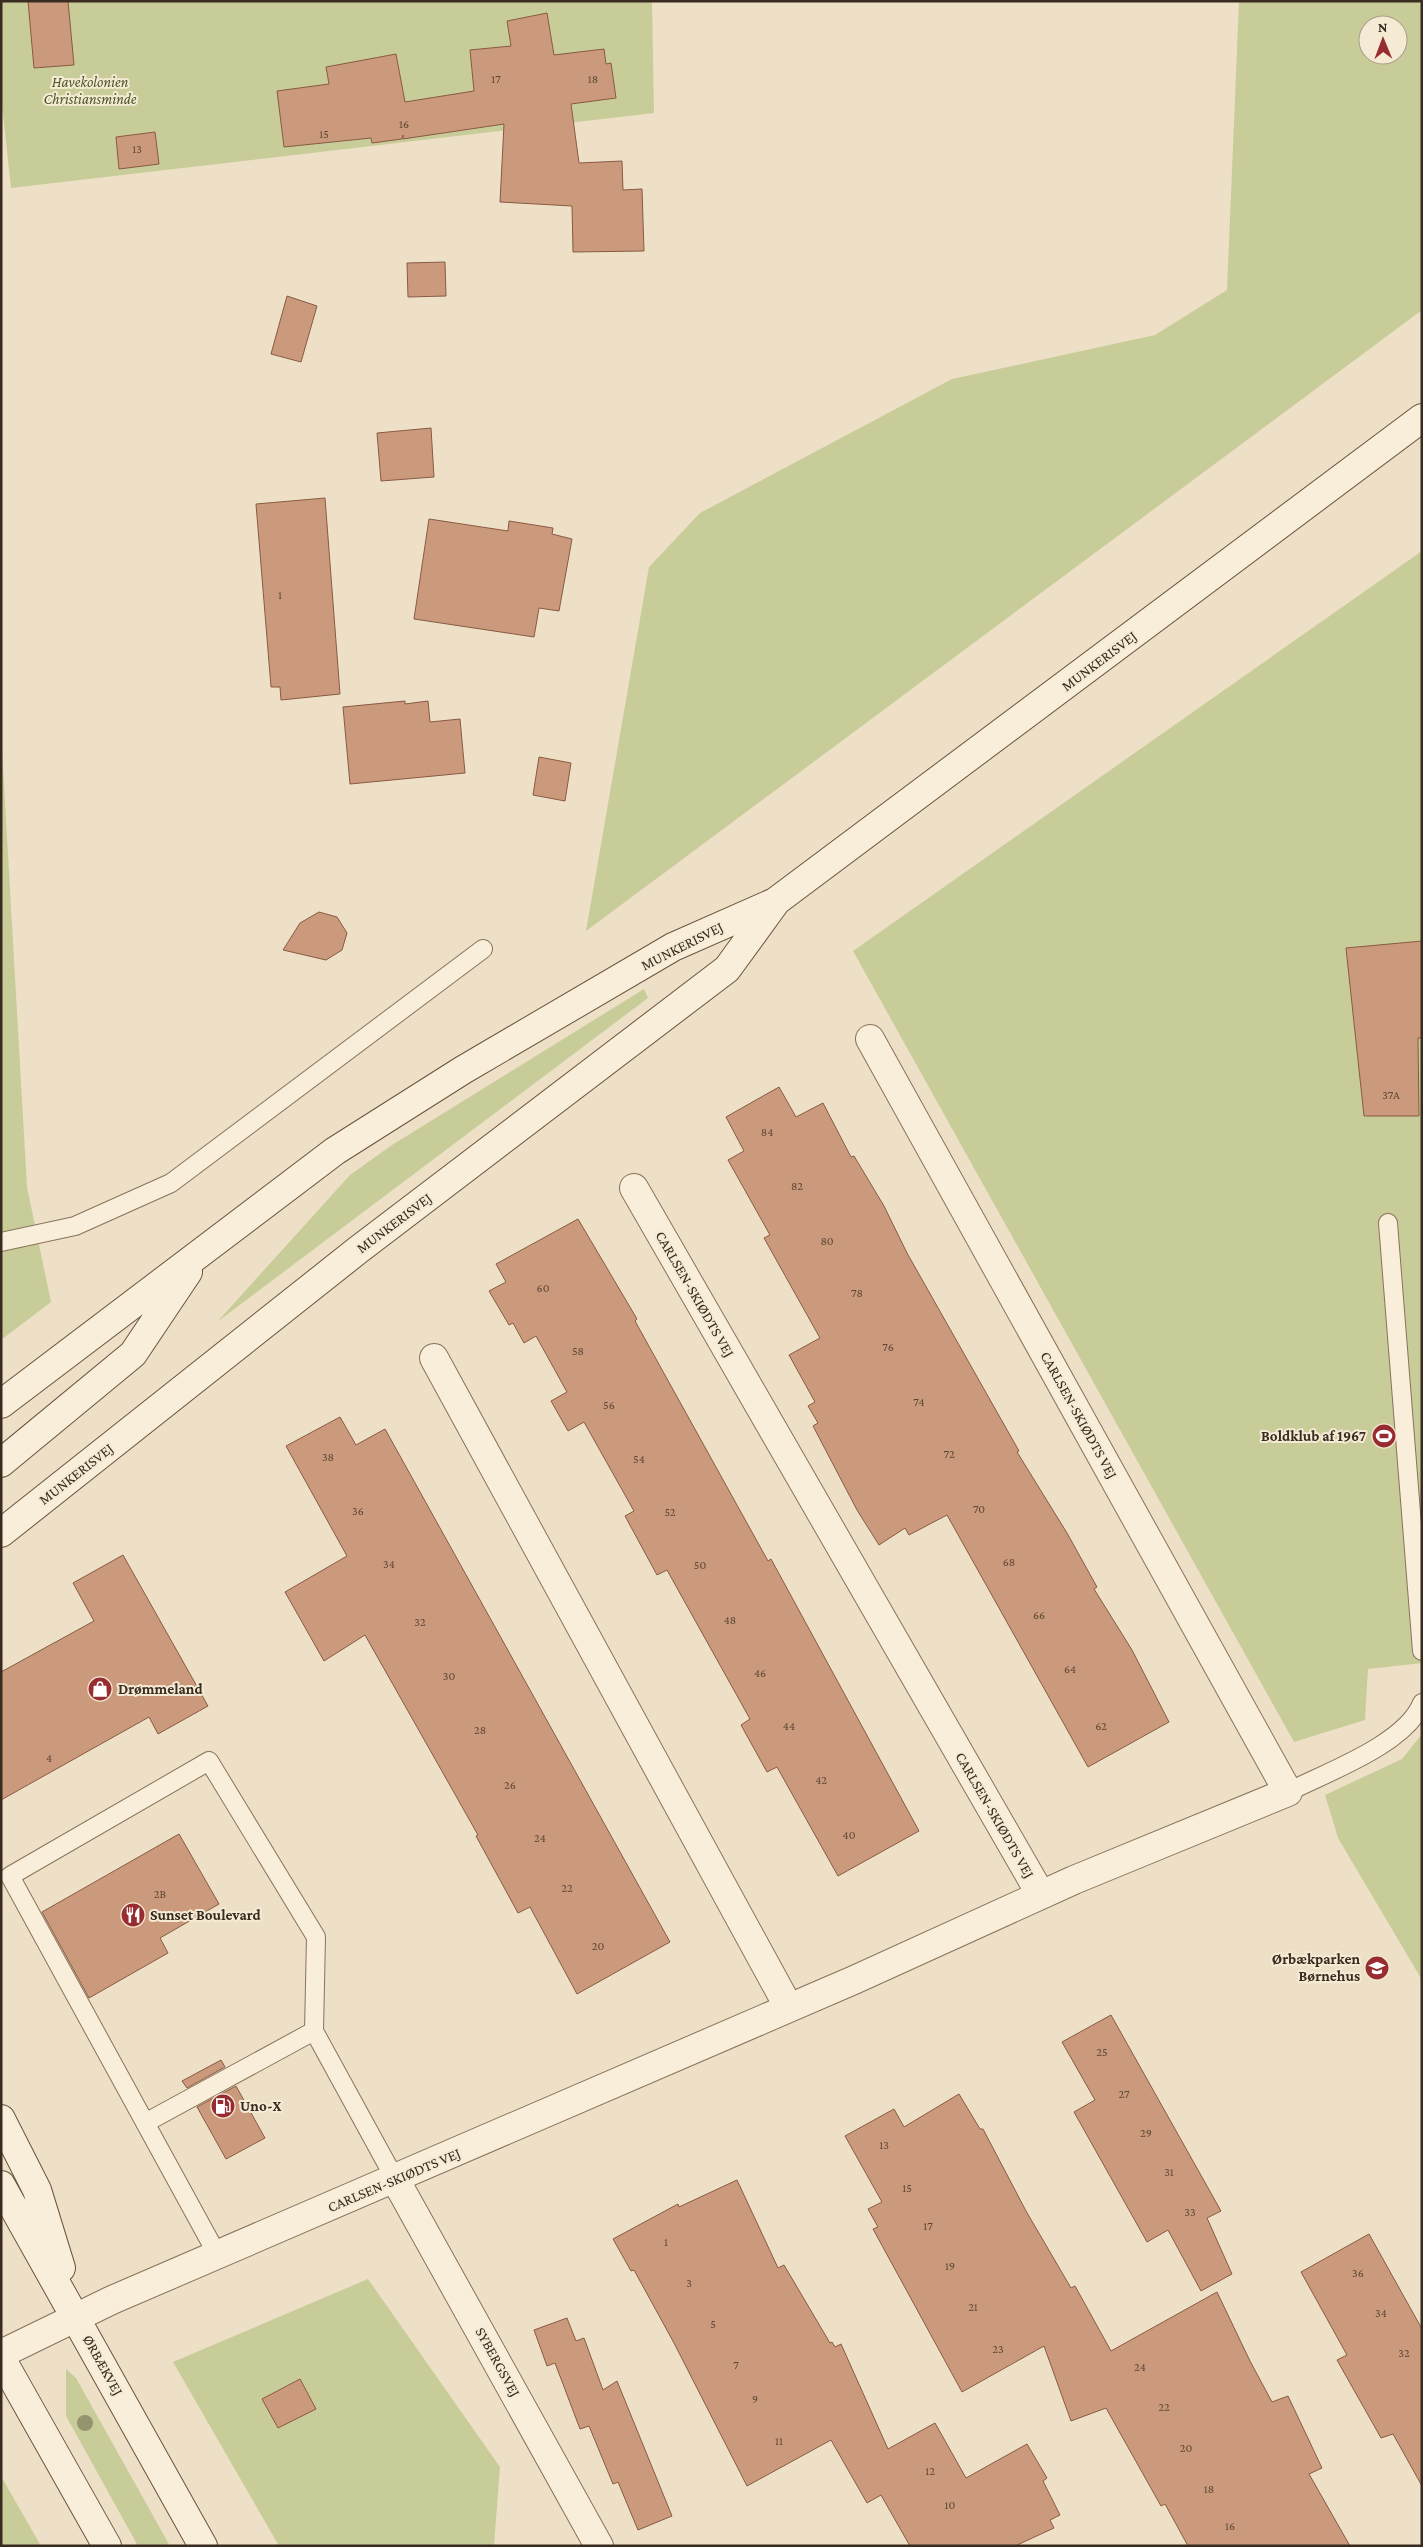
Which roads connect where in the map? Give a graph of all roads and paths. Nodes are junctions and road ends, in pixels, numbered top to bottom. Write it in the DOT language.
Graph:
graph roads {
  1 [pos="1422,418"];
  2 [pos="775,902"];
  3 [pos="483,949"];
  4 [pos="870,1039"];
  5 [pos="634,1188"];
  6 [pos="1388,1223"];
  7 [pos="1,1242"];
  8 [pos="202,1252"];
  9 [pos="434,1358"];
  10 [pos="1,1404"];
  11 [pos="1,1462"];
  12 [pos="1,1533"];
  13 [pos="1422,1651"];
  14 [pos="1422,1703"];
  15 [pos="1288,1792"];
  16 [pos="1041,1895"];
  17 [pos="789,2008"];
  18 [pos="314,2031"];
  19 [pos="1,2119"];
  20 [pos="145,2123"];
  21 [pos="395,2179"];
  22 [pos="1,2185"];
  23 [pos="218,2256"];
  24 [pos="77,2318"];
  25 [pos="1,2354"];
  26 [pos="1,2358"];
  27 [pos="107,2546"];
  28 [pos="202,2546"];
  29 [pos="599,2546"];
  1 -- 2 [label="street, MUNKERISVEJ"];
  2 -- 8 [label="street, MUNKERISVEJ"];
  2 -- 12 [label="street, MUNKERISVEJ"];
  3 -- 7 [label="lane"];
  4 -- 15 [label="street, CARLSEN-SKIØDTS VEJ"];
  5 -- 16 [label="street, CARLSEN-SKIØDTS VEJ"];
  6 -- 13 [label="lane"];
  8 -- 10 [label="street, MUNKERISVEJ"];
  8 -- 11 [label="street"];
  9 -- 17 [label="street"];
  14 -- 15 [label="lane, CARLSEN-SKIØDTS VEJ"];
  15 -- 16 [label="street, CARLSEN-SKIØDTS VEJ"];
  16 -- 17 [label="street, CARLSEN-SKIØDTS VEJ"];
  17 -- 21 [label="street, CARLSEN-SKIØDTS VEJ"];
  18 -- 20 [label="lane"];
  18 -- 20 [label="lane"];
  18 -- 21 [label="lane"];
  19 -- 24 [label="street"];
  20 -- 23 [label="lane"];
  21 -- 23 [label="street, CARLSEN-SKIØDTS VEJ"];
  21 -- 29 [label="street, SYBERGSVEJ"];
  22 -- 24 [label="street, ØRBÆKVEJ"];
  23 -- 24 [label="street, CARLSEN-SKIØDTS VEJ"];
  24 -- 25 [label="street, CARLSEN-SKIØDTS VEJ"];
  24 -- 28 [label="street, ØRBÆKVEJ"];
  26 -- 27 [label="street"];
}
